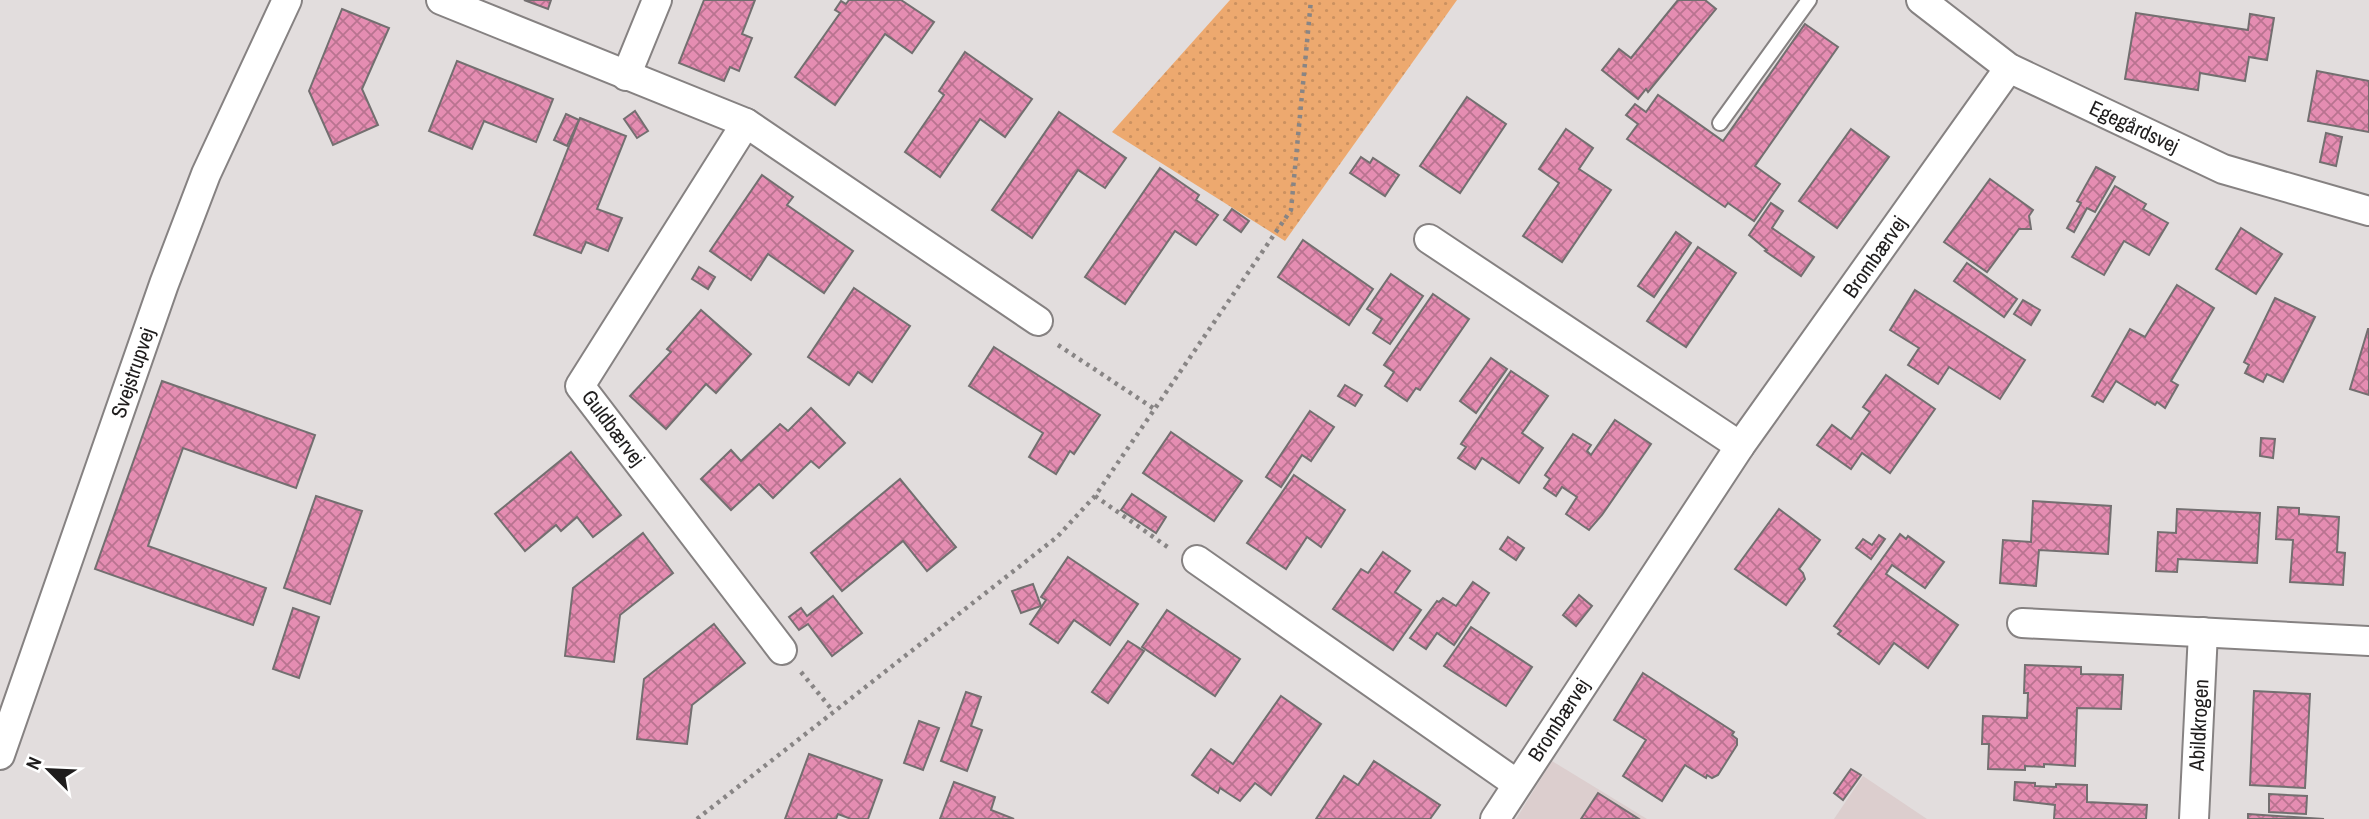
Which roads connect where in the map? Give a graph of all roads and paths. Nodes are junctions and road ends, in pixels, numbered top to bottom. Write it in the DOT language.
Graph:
graph roads {
  1 [pos="287,0"];
  2 [pos="441,0"];
  3 [pos="657,0"];
  4 [pos="1311,0"];
  5 [pos="1809,0"];
  6 [pos="1921,0"];
  7 [pos="2009,68"];
  8 [pos="626,76"];
  9 [pos="1720,123"];
  10 [pos="746,124"];
  11 [pos="2369,211"];
  12 [pos="1429,239"];
  13 [pos="1038,321"];
  14 [pos="1153,408"];
  15 [pos="1740,446"];
  16 [pos="1095,496"];
  17 [pos="1197,560"];
  18 [pos="2022,623"];
  19 [pos="2203,632"];
  20 [pos="2369,641"];
  21 [pos="782,650"];
  22 [pos="834,712"];
  23 [pos="0,755"];
  24 [pos="1517,784"];
  25 [pos="697,819"];
  26 [pos="1495,819"];
  27 [pos="2194,819"];
  1 -- 23 [label="street, Svejstrupvej"];
  2 -- 8 [label="street"];
  3 -- 8 [label="street"];
  4 -- 14 [label="path"];
  5 -- 9 [label="lane"];
  6 -- 7 [label="street, Egegårdsvej"];
  7 -- 11 [label="street, Egegårdsvej"];
  7 -- 15 [label="street, Brombærvej"];
  8 -- 10 [label="street"];
  10 -- 13 [label="street"];
  10 -- 21 [label="street, Guldbærvej"];
  12 -- 15 [label="street"];
  13 -- 14 [label="path"];
  14 -- 16 [label="path"];
  15 -- 24 [label="street, Brombærvej"];
  16 -- 17 [label="path"];
  16 -- 22 [label="path"];
  17 -- 24 [label="street, Brombærvej"];
  18 -- 19 [label="street"];
  19 -- 20 [label="street"];
  19 -- 27 [label="street, Abildkrogen"];
  21 -- 22 [label="path"];
  22 -- 25 [label="path"];
  24 -- 26 [label="street, Brombærvej"];
}
